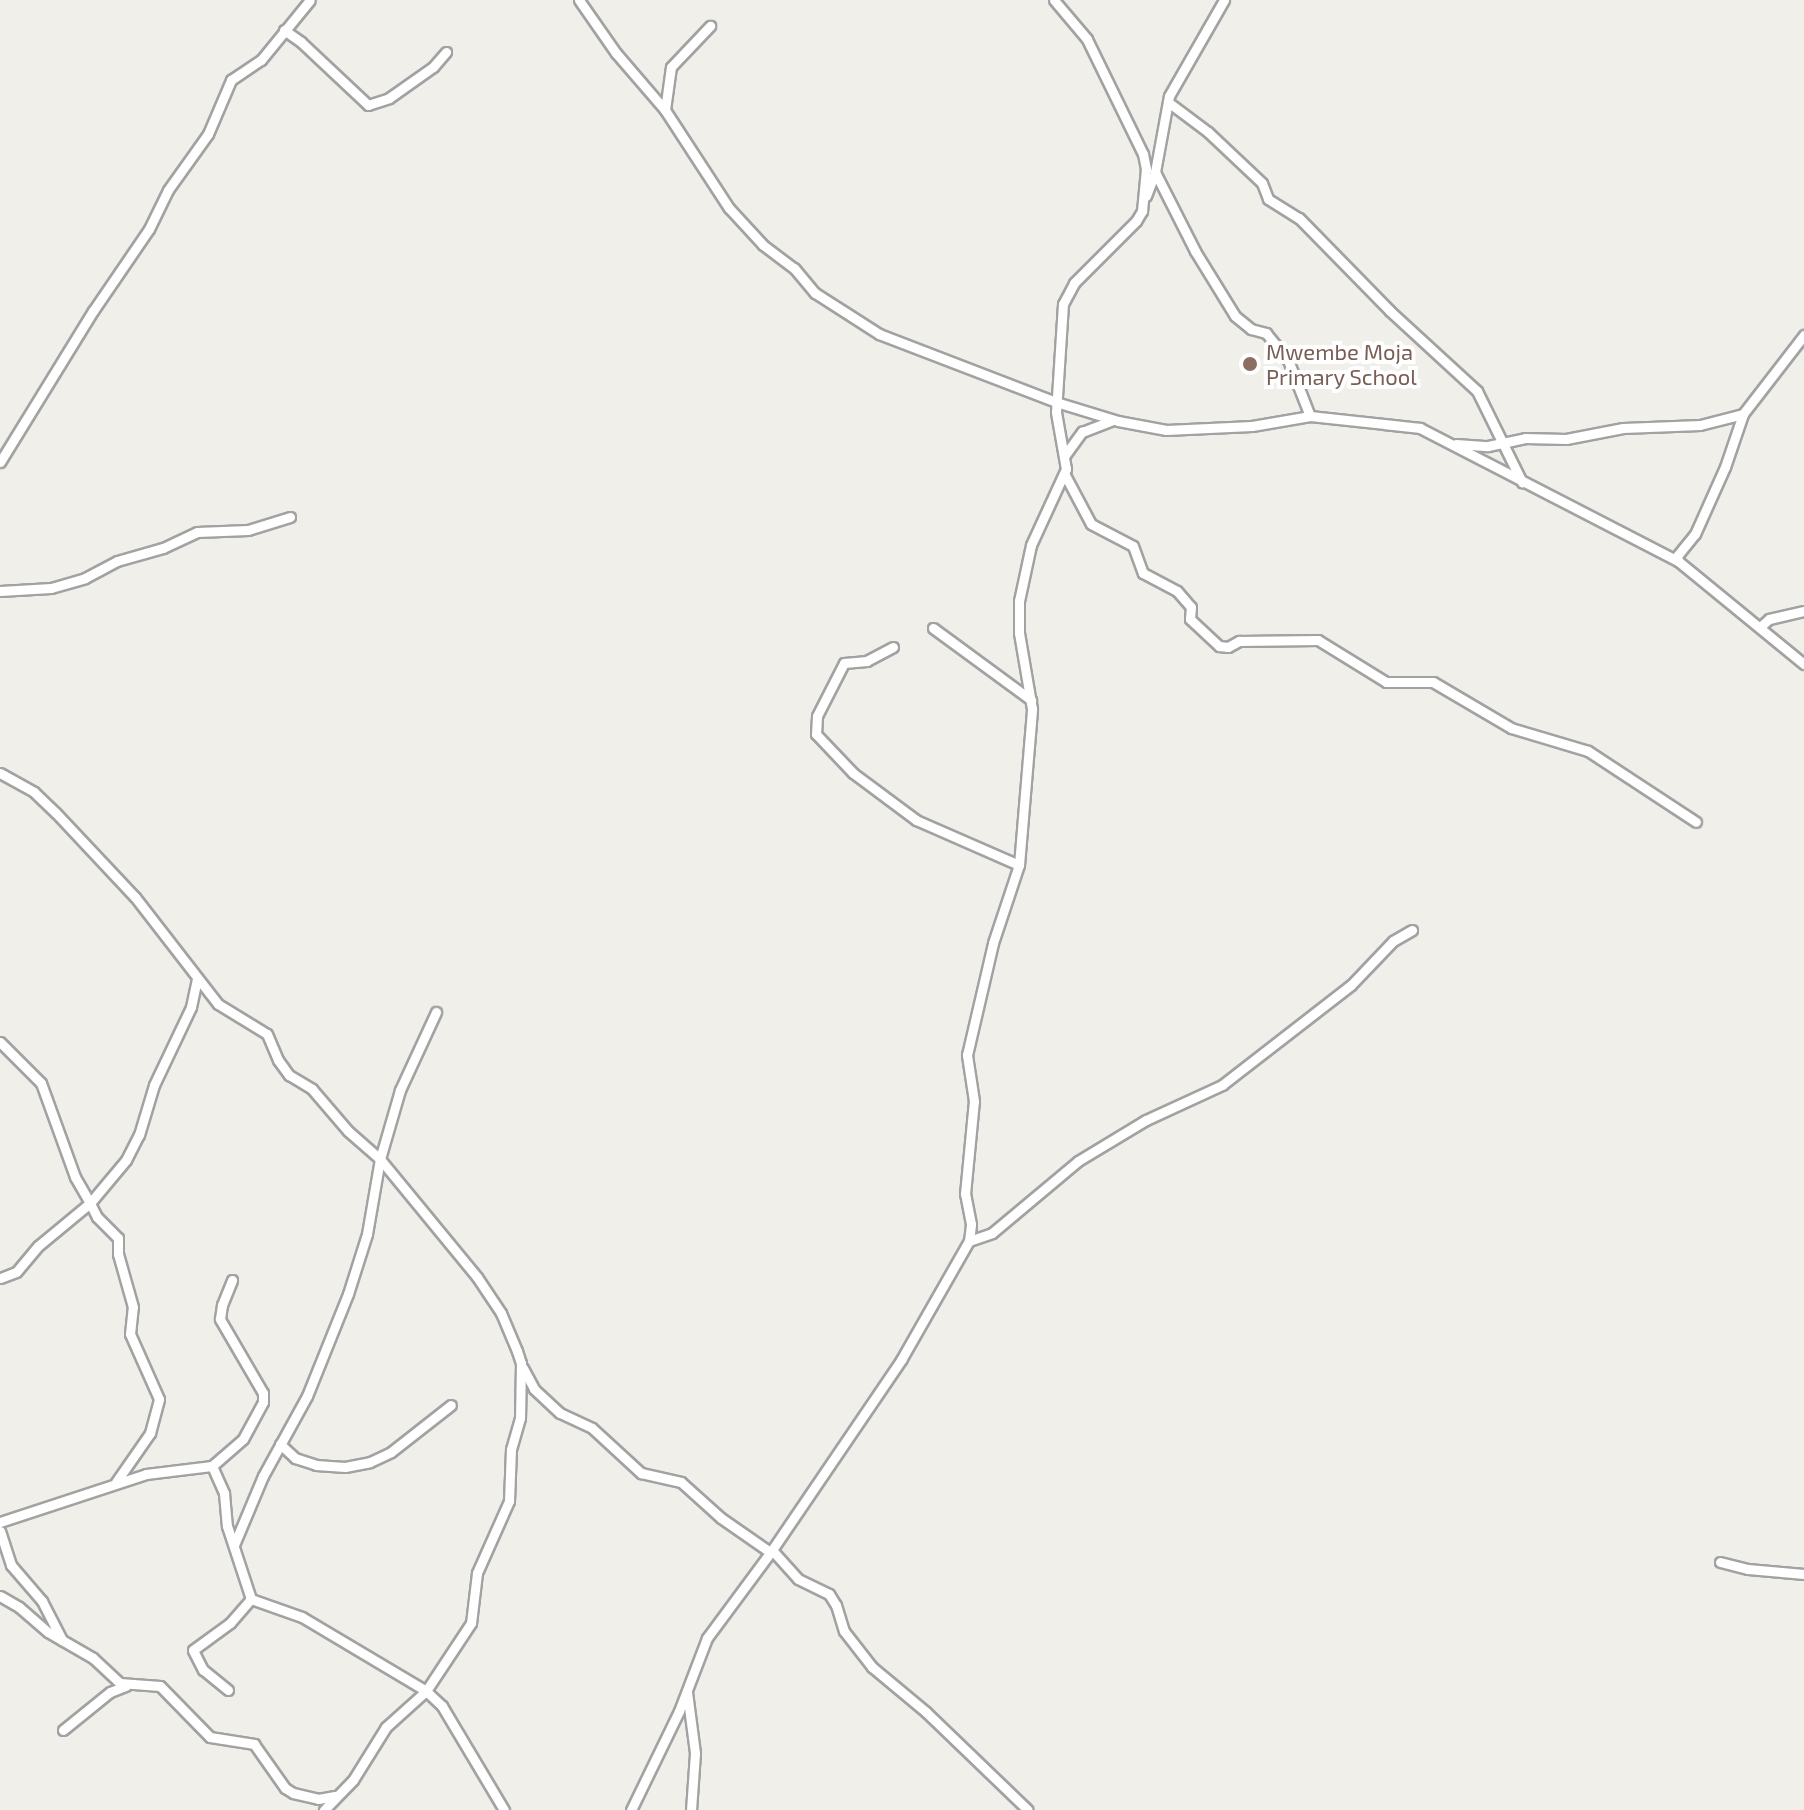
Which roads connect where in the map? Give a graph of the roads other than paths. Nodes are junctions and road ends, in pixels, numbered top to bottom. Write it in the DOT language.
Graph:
graph roads {
  1 [pos="310,0"];
  2 [pos="579,0"];
  3 [pos="1054,0"];
  4 [pos="1224,0"];
  5 [pos="710,26"];
  6 [pos="284,30"];
  7 [pos="446,52"];
  8 [pos="1168,102"];
  9 [pos="665,110"];
  10 [pos="1155,172"];
  11 [pos="1143,203"];
  12 [pos="1804,335"];
  13 [pos="1056,402"];
  14 [pos="1743,414"];
  15 [pos="1310,416"];
  16 [pos="1118,421"];
  17 [pos="1503,441"];
  18 [pos="1453,443"];
  19 [pos="1065,455"];
  20 [pos="0,462"];
  21 [pos="1065,475"];
  22 [pos="1522,483"];
  23 [pos="290,517"];
  24 [pos="1678,561"];
  25 [pos="0,591"];
  26 [pos="1804,611"];
  27 [pos="1760,627"];
  28 [pos="933,628"];
  29 [pos="893,647"];
  30 [pos="1804,664"];
  31 [pos="1031,700"];
  32 [pos="0,773"];
  33 [pos="1696,822"];
  34 [pos="1019,865"];
  35 [pos="1412,930"];
  36 [pos="197,979"];
  37 [pos="436,1012"];
  38 [pos="0,1042"];
  39 [pos="380,1159"];
  40 [pos="90,1203"];
  41 [pos="969,1241"];
  42 [pos="0,1278"];
  43 [pos="232,1280"];
  44 [pos="521,1363"];
  45 [pos="451,1405"];
  46 [pos="280,1444"];
  47 [pos="212,1466"];
  48 [pos="116,1482"];
  49 [pos="0,1522"];
  50 [pos="0,1531"];
  51 [pos="234,1545"];
  52 [pos="771,1551"];
  53 [pos="1720,1562"];
  54 [pos="1804,1574"];
  55 [pos="0,1596"];
  56 [pos="251,1599"];
  57 [pos="62,1640"];
  58 [pos="126,1686"];
  59 [pos="686,1689"];
  60 [pos="228,1690"];
  61 [pos="426,1691"];
  62 [pos="63,1730"];
  63 [pos="335,1796"];
  64 [pos="324,1810"];
  65 [pos="504,1810"];
  66 [pos="631,1810"];
  67 [pos="691,1810"];
  68 [pos="1028,1810"];
  1 -- 6 [label="street"];
  2 -- 9 [label="street"];
  3 -- 11 [label="street"];
  4 -- 8 [label="street"];
  5 -- 9 [label="street"];
  6 -- 7 [label="street"];
  6 -- 20 [label="street"];
  8 -- 10 [label="street"];
  8 -- 17 [label="street"];
  9 -- 13 [label="street"];
  10 -- 11 [label="street"];
  10 -- 15 [label="street"];
  11 -- 13 [label="street"];
  12 -- 14 [label="street"];
  13 -- 16 [label="street"];
  13 -- 19 [label="street"];
  14 -- 17 [label="street"];
  14 -- 24 [label="street"];
  15 -- 16 [label="street"];
  15 -- 18 [label="street"];
  16 -- 19 [label="street"];
  17 -- 18 [label="street"];
  17 -- 22 [label="street"];
  18 -- 22 [label="street"];
  19 -- 21 [label="street"];
  21 -- 31 [label="street"];
  21 -- 33 [label="street"];
  22 -- 24 [label="street"];
  23 -- 25 [label="street"];
  24 -- 27 [label="street"];
  26 -- 27 [label="street"];
  27 -- 30 [label="street"];
  28 -- 31 [label="street"];
  29 -- 34 [label="street"];
  31 -- 34 [label="street"];
  32 -- 36 [label="street"];
  34 -- 41 [label="street"];
  35 -- 41 [label="street"];
  36 -- 39 [label="street"];
  36 -- 40 [label="street"];
  37 -- 39 [label="street"];
  38 -- 40 [label="street"];
  39 -- 44 [label="street"];
  39 -- 46 [label="street"];
  40 -- 42 [label="street"];
  40 -- 48 [label="street"];
  41 -- 52 [label="street"];
  43 -- 47 [label="street"];
  44 -- 52 [label="street"];
  44 -- 61 [label="street"];
  45 -- 46 [label="street"];
  46 -- 51 [label="street"];
  47 -- 48 [label="street"];
  47 -- 51 [label="street"];
  48 -- 49 [label="street"];
  50 -- 57 [label="street"];
  51 -- 56 [label="street"];
  52 -- 59 [label="street"];
  52 -- 68 [label="street"];
  53 -- 54 [label="street"];
  55 -- 57 [label="street"];
  56 -- 60 [label="street"];
  56 -- 61 [label="street"];
  57 -- 58 [label="street"];
  58 -- 62 [label="street"];
  58 -- 63 [label="street"];
  59 -- 66 [label="street"];
  59 -- 67 [label="street"];
  61 -- 63 [label="street"];
  61 -- 65 [label="street"];
  63 -- 64 [label="street"];
}
